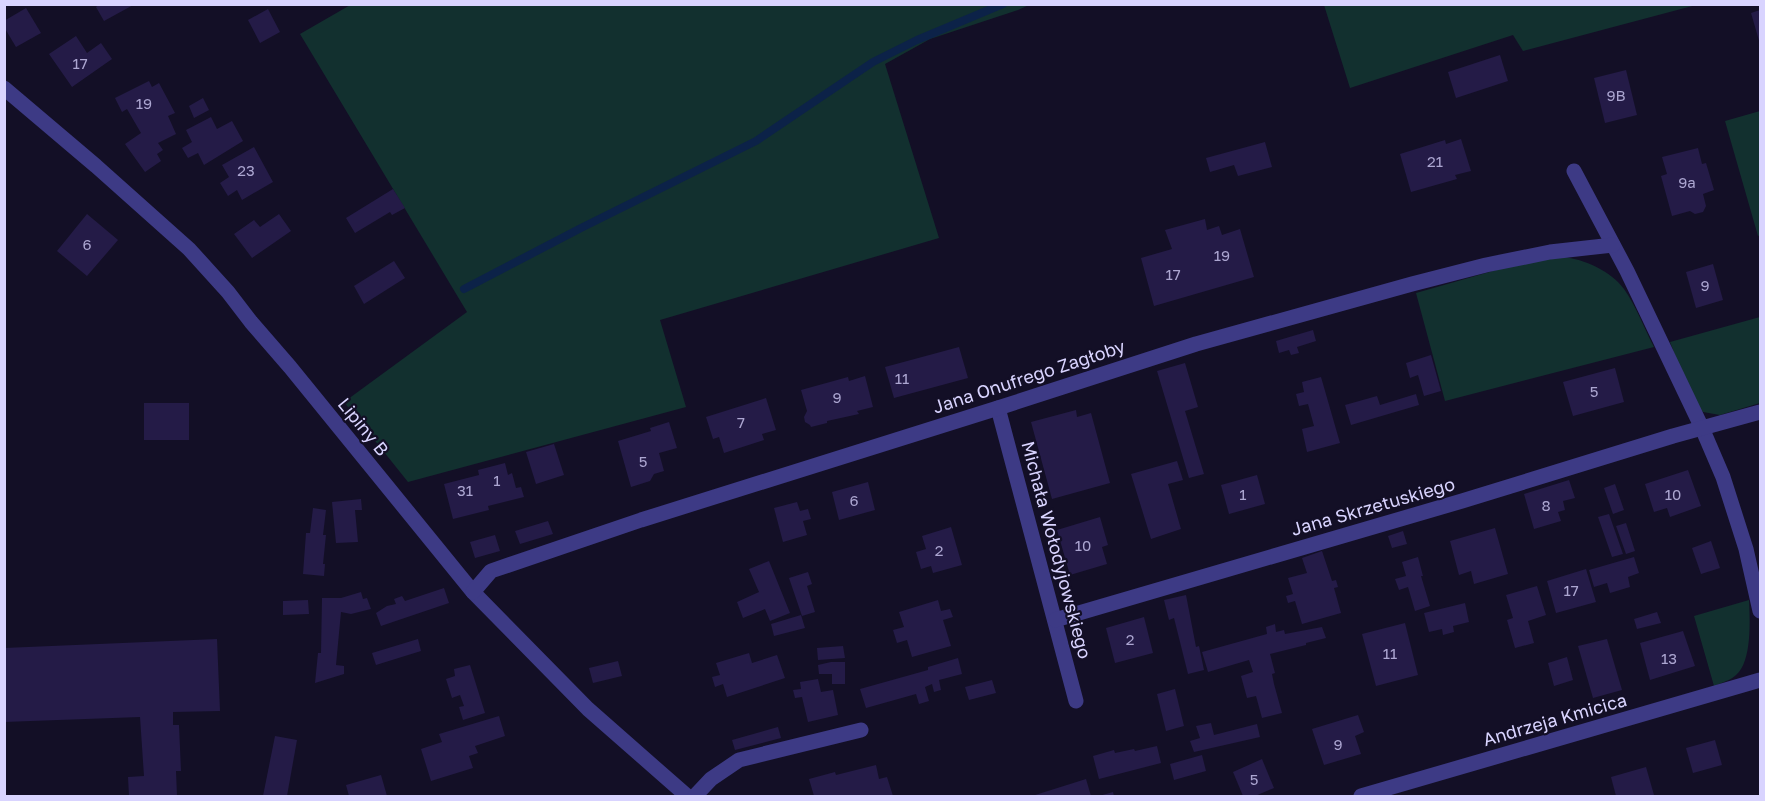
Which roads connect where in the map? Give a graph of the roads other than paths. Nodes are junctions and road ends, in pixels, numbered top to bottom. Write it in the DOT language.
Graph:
graph roads {
  1 [pos="4,88"];
  2 [pos="1574,171"];
  3 [pos="1613,246"];
  4 [pos="998,408"];
  5 [pos="1761,412"];
  6 [pos="1702,428"];
  7 [pos="473,592"];
  8 [pos="1761,611"];
  9 [pos="1055,620"];
  10 [pos="1761,680"];
  11 [pos="1076,702"];
  12 [pos="861,730"];
  13 [pos="687,796"];
  14 [pos="695,796"];
  15 [pos="1361,796"];
  1 -- 7 [label="street, Lipiny B"];
  2 -- 3 [label="street"];
  3 -- 4 [label="street, Jana Onufrego Zagłoby"];
  3 -- 6 [label="street"];
  4 -- 7 [label="street, Jana Onufrego Zagłoby"];
  4 -- 9 [label="street, Michała Wołodyjowskiego"];
  5 -- 6 [label="street, Jana Skrzetuskiego"];
  6 -- 8 [label="street"];
  6 -- 9 [label="street, Jana Skrzetuskiego"];
  7 -- 13 [label="street, Lipiny B"];
  9 -- 11 [label="street, Michała Wołodyjowskiego"];
  10 -- 15 [label="street, Andrzeja Kmicica"];
  12 -- 14 [label="street"];
}
